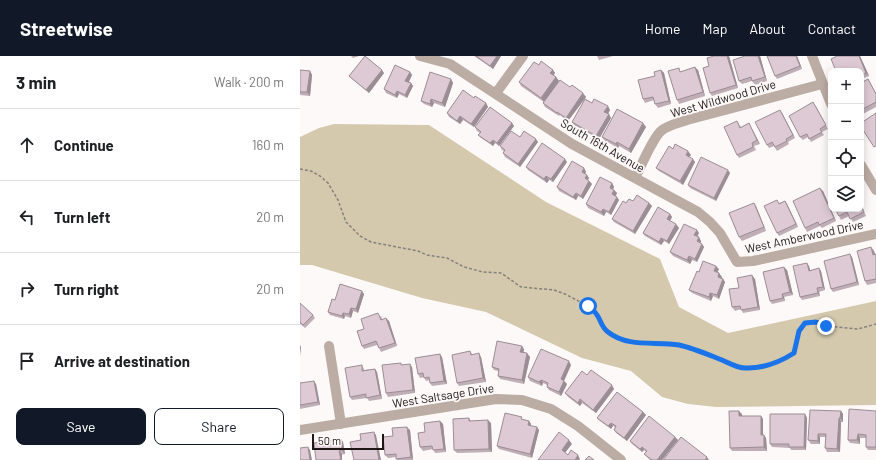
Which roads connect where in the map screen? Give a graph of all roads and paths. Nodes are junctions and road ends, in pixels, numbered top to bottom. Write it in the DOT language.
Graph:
graph roads {
  1 [pos="420,56"];
  2 [pos="523,56"];
  3 [pos="812,56"];
  4 [pos="822,84"];
  5 [pos="496,94"];
  6 [pos="828,97"];
  7 [pos="300,169"];
  8 [pos="864,170"];
  9 [pos="635,178"];
  10 [pos="876,190"];
  11 [pos="876,234"];
  12 [pos="737,262"];
  13 [pos="876,324"];
  14 [pos="329,346"];
  15 [pos="341,424"];
  16 [pos="300,430"];
  17 [pos="621,460"];
  1 -- 5 [label="street, South 16th Avenue"];
  2 -- 5 [label="street"];
  3 -- 4 [label="street"];
  4 -- 6 [label="street"];
  4 -- 9 [label="street, West Wildwood Drive"];
  5 -- 9 [label="street, South 16th Avenue"];
  7 -- 13 [label="path"];
  8 -- 10 [label="street"];
  9 -- 12 [label="street, South 16th Avenue"];
  11 -- 12 [label="street, West Amberwood Drive"];
  14 -- 15 [label="street"];
  15 -- 16 [label="street, West Saltsage Drive"];
  15 -- 17 [label="street, West Saltsage Drive"];
}
